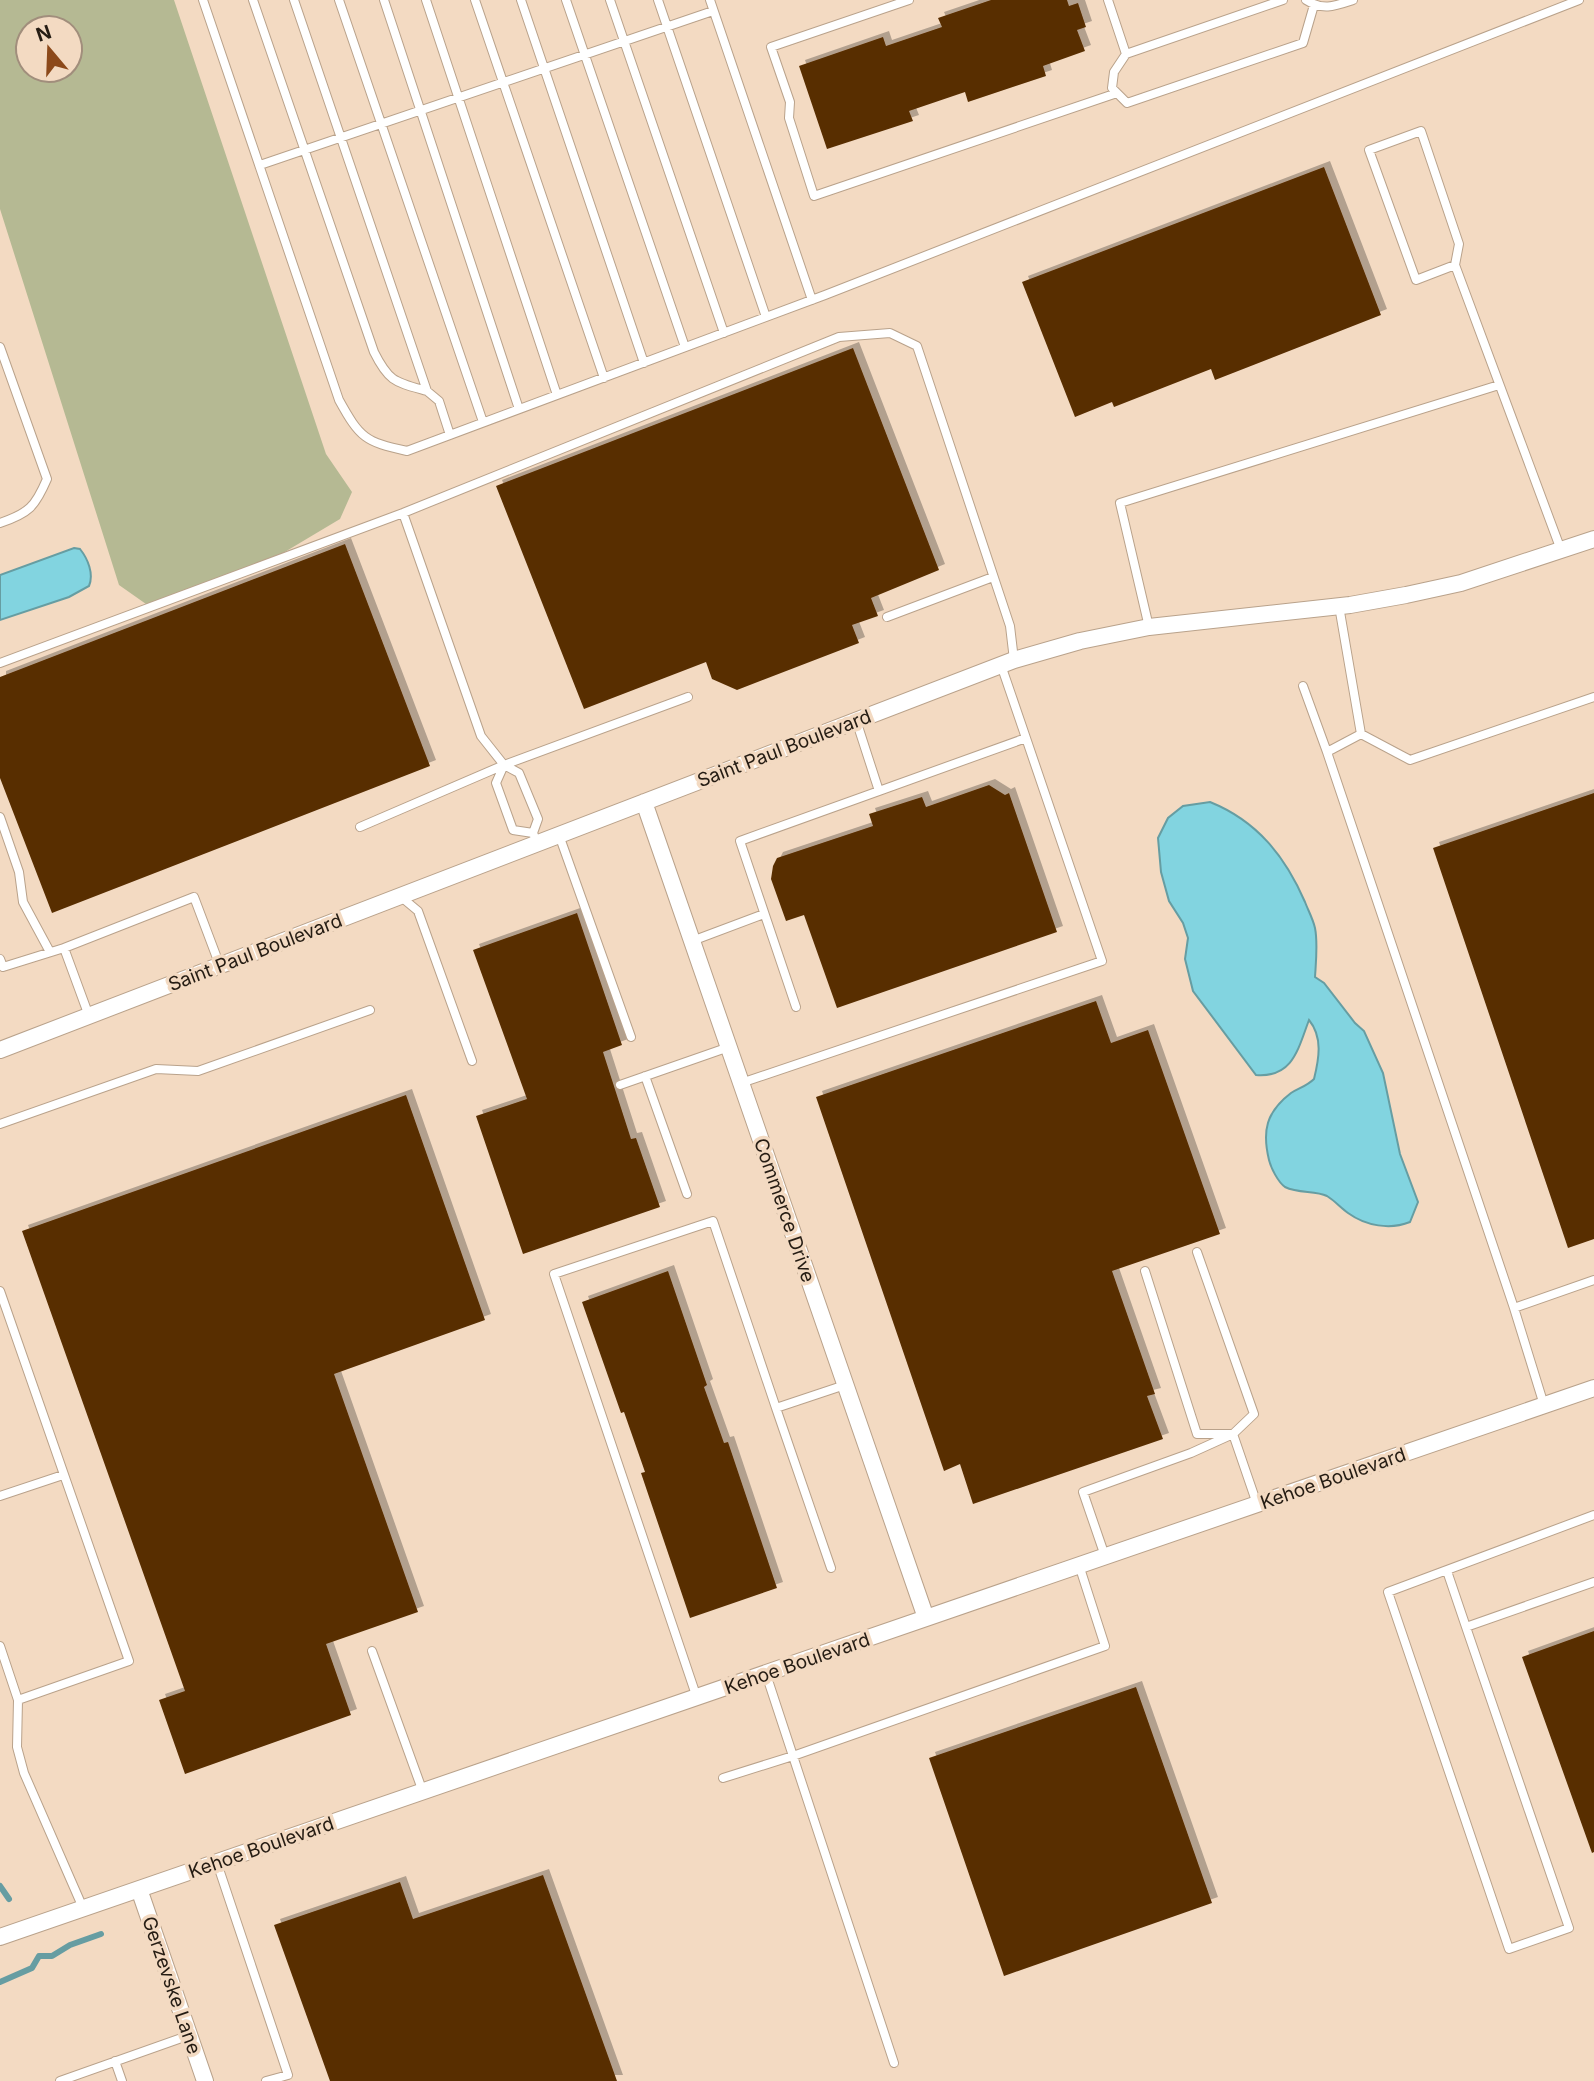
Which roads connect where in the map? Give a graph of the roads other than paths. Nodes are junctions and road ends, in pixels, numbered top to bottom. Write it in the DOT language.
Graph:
graph roads {
  1 [pos="203,0"];
  2 [pos="253,0"];
  3 [pos="294,0"];
  4 [pos="339,0"];
  5 [pos="384,0"];
  6 [pos="426,0"];
  7 [pos="475,0"];
  8 [pos="521,0"];
  9 [pos="566,0"];
  10 [pos="610,0"];
  11 [pos="658,0"];
  12 [pos="710,0"];
  13 [pos="909,0"];
  14 [pos="1108,0"];
  15 [pos="1283,0"];
  16 [pos="1353,0"];
  17 [pos="1579,0"];
  18 [pos="1310,3"];
  19 [pos="713,11"];
  20 [pos="667,26"];
  21 [pos="624,41"];
  22 [pos="1126,54"];
  23 [pos="584,55"];
  24 [pos="545,68"];
  25 [pos="503,82"];
  26 [pos="1117,93"];
  27 [pos="458,98"];
  28 [pos="421,110"];
  29 [pos="380,125"];
  30 [pos="341,138"];
  31 [pos="304,150"];
  32 [pos="260,165"];
  33 [pos="1455,265"];
  34 [pos="811,300"];
  35 [pos="766,317"];
  36 [pos="724,333"];
  37 [pos="0,347"];
  38 [pos="685,347"];
  39 [pos="644,363"];
  40 [pos="604,378"];
  41 [pos="1499,385"];
  42 [pos="427,391"];
  43 [pos="557,395"];
  44 [pos="519,409"];
  45 [pos="483,422"];
  46 [pos="450,435"];
  47 [pos="402,513"];
  48 [pos="0,523"];
  49 [pos="1594,538"];
  50 [pos="1560,550"];
  51 [pos="993,577"];
  52 [pos="1339,606"];
  53 [pos="887,617"];
  54 [pos="1149,627"];
  55 [pos="1007,662"];
  56 [pos="0,663"];
  57 [pos="1303,686"];
  58 [pos="688,697"];
  59 [pos="1594,697"];
  60 [pos="856,720"];
  61 [pos="1361,734"];
  62 [pos="1026,738"];
  63 [pos="1327,752"];
  64 [pos="504,765"];
  65 [pos="879,791"];
  66 [pos="644,802"];
  67 [pos="0,817"];
  68 [pos="360,827"];
  69 [pos="559,835"];
  70 [pos="535,838"];
  71 [pos="400,896"];
  72 [pos="764,914"];
  73 [pos="692,941"];
  74 [pos="64,948"];
  75 [pos="50,952"];
  76 [pos="0,959"];
  77 [pos="219,966"];
  78 [pos="796,1007"];
  79 [pos="370,1010"];
  80 [pos="89,1016"];
  81 [pos="631,1037"];
  82 [pos="729,1047"];
  83 [pos="0,1050"];
  84 [pos="472,1061"];
  85 [pos="645,1076"];
  86 [pos="741,1083"];
  87 [pos="620,1085"];
  88 [pos="0,1124"];
  89 [pos="687,1194"];
  90 [pos="1197,1252"];
  91 [pos="1145,1271"];
  92 [pos="1594,1280"];
  93 [pos="0,1291"];
  94 [pos="1514,1308"];
  95 [pos="845,1385"];
  96 [pos="1594,1388"];
  97 [pos="1544,1405"];
  98 [pos="776,1408"];
  99 [pos="1233,1434"];
  100 [pos="63,1475"];
  101 [pos="0,1496"];
  102 [pos="1257,1504"];
  103 [pos="1594,1515"];
  104 [pos="1105,1556"];
  105 [pos="1079,1565"];
  106 [pos="831,1568"];
  107 [pos="1447,1571"];
  108 [pos="1594,1582"];
  109 [pos="926,1618"];
  110 [pos="1466,1627"];
  111 [pos="0,1646"];
  112 [pos="372,1651"];
  113 [pos="766,1674"];
  114 [pos="697,1698"];
  115 [pos="18,1700"];
  116 [pos="793,1756"];
  117 [pos="723,1779"];
  118 [pos="423,1791"];
  119 [pos="217,1863"];
  120 [pos="139,1889"];
  121 [pos="83,1909"];
  122 [pos="0,1937"];
  123 [pos="190,2035"];
  124 [pos="115,2061"];
  125 [pos="894,2063"];
  126 [pos="60,2081"];
  127 [pos="122,2081"];
  128 [pos="205,2081"];
  129 [pos="266,2081"];
  1 -- 32 [label="lane"];
  2 -- 31 [label="lane"];
  3 -- 30 [label="lane"];
  4 -- 29 [label="lane"];
  5 -- 28 [label="lane"];
  6 -- 27 [label="lane"];
  7 -- 25 [label="lane"];
  8 -- 24 [label="lane"];
  9 -- 23 [label="lane"];
  10 -- 21 [label="lane"];
  11 -- 20 [label="lane"];
  12 -- 19 [label="lane"];
  13 -- 26 [label="lane"];
  14 -- 22 [label="lane"];
  15 -- 22 [label="lane"];
  16 -- 18 [label="lane"];
  17 -- 34 [label="lane"];
  18 -- 26 [label="lane"];
  19 -- 20 [label="lane"];
  19 -- 34 [label="lane"];
  20 -- 21 [label="lane"];
  20 -- 35 [label="lane"];
  21 -- 23 [label="lane"];
  21 -- 36 [label="lane"];
  22 -- 26 [label="lane"];
  23 -- 24 [label="lane"];
  23 -- 38 [label="lane"];
  24 -- 25 [label="lane"];
  24 -- 39 [label="lane"];
  25 -- 27 [label="lane"];
  25 -- 40 [label="lane"];
  27 -- 28 [label="lane"];
  27 -- 43 [label="lane"];
  28 -- 29 [label="lane"];
  28 -- 44 [label="lane"];
  29 -- 30 [label="lane"];
  29 -- 45 [label="lane"];
  30 -- 31 [label="lane"];
  30 -- 42 [label="lane"];
  31 -- 32 [label="lane"];
  31 -- 42 [label="lane"];
  32 -- 46 [label="lane"];
  33 -- 33 [label="lane"];
  33 -- 41 [label="lane"];
  34 -- 35 [label="lane"];
  35 -- 36 [label="lane"];
  36 -- 38 [label="lane"];
  37 -- 48 [label="lane"];
  38 -- 39 [label="lane"];
  39 -- 40 [label="lane"];
  40 -- 43 [label="lane"];
  41 -- 50 [label="lane"];
  41 -- 54 [label="lane"];
  42 -- 46 [label="lane"];
  43 -- 44 [label="lane"];
  44 -- 45 [label="lane"];
  45 -- 46 [label="lane"];
  47 -- 51 [label="lane"];
  47 -- 56 [label="lane"];
  47 -- 64 [label="lane"];
  49 -- 50 [label="street, Saint Paul Boulevard"];
  50 -- 52 [label="street, Saint Paul Boulevard"];
  51 -- 53 [label="lane"];
  51 -- 55 [label="lane"];
  52 -- 54 [label="street, Saint Paul Boulevard"];
  52 -- 61 [label="lane"];
  54 -- 55 [label="street, Saint Paul Boulevard"];
  55 -- 60 [label="street, Saint Paul Boulevard"];
  55 -- 62 [label="lane"];
  57 -- 63 [label="lane"];
  58 -- 64 [label="lane"];
  59 -- 61 [label="lane"];
  60 -- 65 [label="lane"];
  60 -- 66 [label="street, Saint Paul Boulevard"];
  61 -- 63 [label="lane"];
  62 -- 65 [label="lane"];
  62 -- 86 [label="lane"];
  63 -- 94 [label="lane"];
  64 -- 68 [label="lane"];
  64 -- 70 [label="lane"];
  64 -- 70 [label="lane"];
  65 -- 72 [label="lane"];
  66 -- 69 [label="street, Saint Paul Boulevard"];
  66 -- 73 [label="street, Commerce Drive"];
  67 -- 75 [label="lane"];
  69 -- 70 [label="street, Saint Paul Boulevard"];
  69 -- 81 [label="lane"];
  70 -- 71 [label="street, Saint Paul Boulevard"];
  71 -- 77 [label="street, Saint Paul Boulevard"];
  71 -- 84 [label="lane"];
  72 -- 73 [label="lane"];
  72 -- 78 [label="lane"];
  73 -- 82 [label="street, Commerce Drive"];
  74 -- 75 [label="lane"];
  74 -- 77 [label="lane"];
  74 -- 80 [label="lane"];
  75 -- 76 [label="lane"];
  77 -- 80 [label="street, Saint Paul Boulevard"];
  79 -- 88 [label="lane"];
  80 -- 83 [label="street, Saint Paul Boulevard"];
  82 -- 85 [label="lane"];
  82 -- 86 [label="street, Commerce Drive"];
  85 -- 87 [label="lane"];
  85 -- 89 [label="lane"];
  86 -- 95 [label="street, Commerce Drive"];
  90 -- 99 [label="lane"];
  91 -- 99 [label="lane"];
  92 -- 94 [label="lane"];
  93 -- 100 [label="lane"];
  94 -- 97 [label="lane"];
  95 -- 98 [label="lane"];
  95 -- 109 [label="street, Commerce Drive"];
  96 -- 97 [label="street, Kehoe Boulevard"];
  97 -- 102 [label="street, Kehoe Boulevard"];
  98 -- 106 [label="lane"];
  98 -- 114 [label="lane"];
  99 -- 102 [label="lane"];
  99 -- 104 [label="lane"];
  100 -- 101 [label="lane"];
  100 -- 115 [label="lane"];
  102 -- 104 [label="street, Kehoe Boulevard"];
  103 -- 107 [label="lane"];
  104 -- 105 [label="street, Kehoe Boulevard"];
  105 -- 109 [label="street, Kehoe Boulevard"];
  105 -- 116 [label="lane"];
  107 -- 110 [label="lane"];
  107 -- 110 [label="lane"];
  108 -- 110 [label="lane"];
  109 -- 113 [label="street, Kehoe Boulevard"];
  111 -- 115 [label="lane"];
  112 -- 118 [label="lane"];
  113 -- 114 [label="street, Kehoe Boulevard"];
  113 -- 116 [label="lane"];
  114 -- 118 [label="street, Kehoe Boulevard"];
  115 -- 121 [label="lane"];
  116 -- 117 [label="lane"];
  116 -- 125 [label="lane"];
  118 -- 119 [label="street, Kehoe Boulevard"];
  119 -- 120 [label="street, Kehoe Boulevard"];
  119 -- 129 [label="lane"];
  120 -- 121 [label="street, Kehoe Boulevard"];
  120 -- 123 [label="street, Gerzevske Lane"];
  121 -- 122 [label="street, Kehoe Boulevard"];
  123 -- 124 [label="lane"];
  123 -- 128 [label="street, Gerzevske Lane"];
  124 -- 126 [label="lane"];
  124 -- 127 [label="lane"];
}
